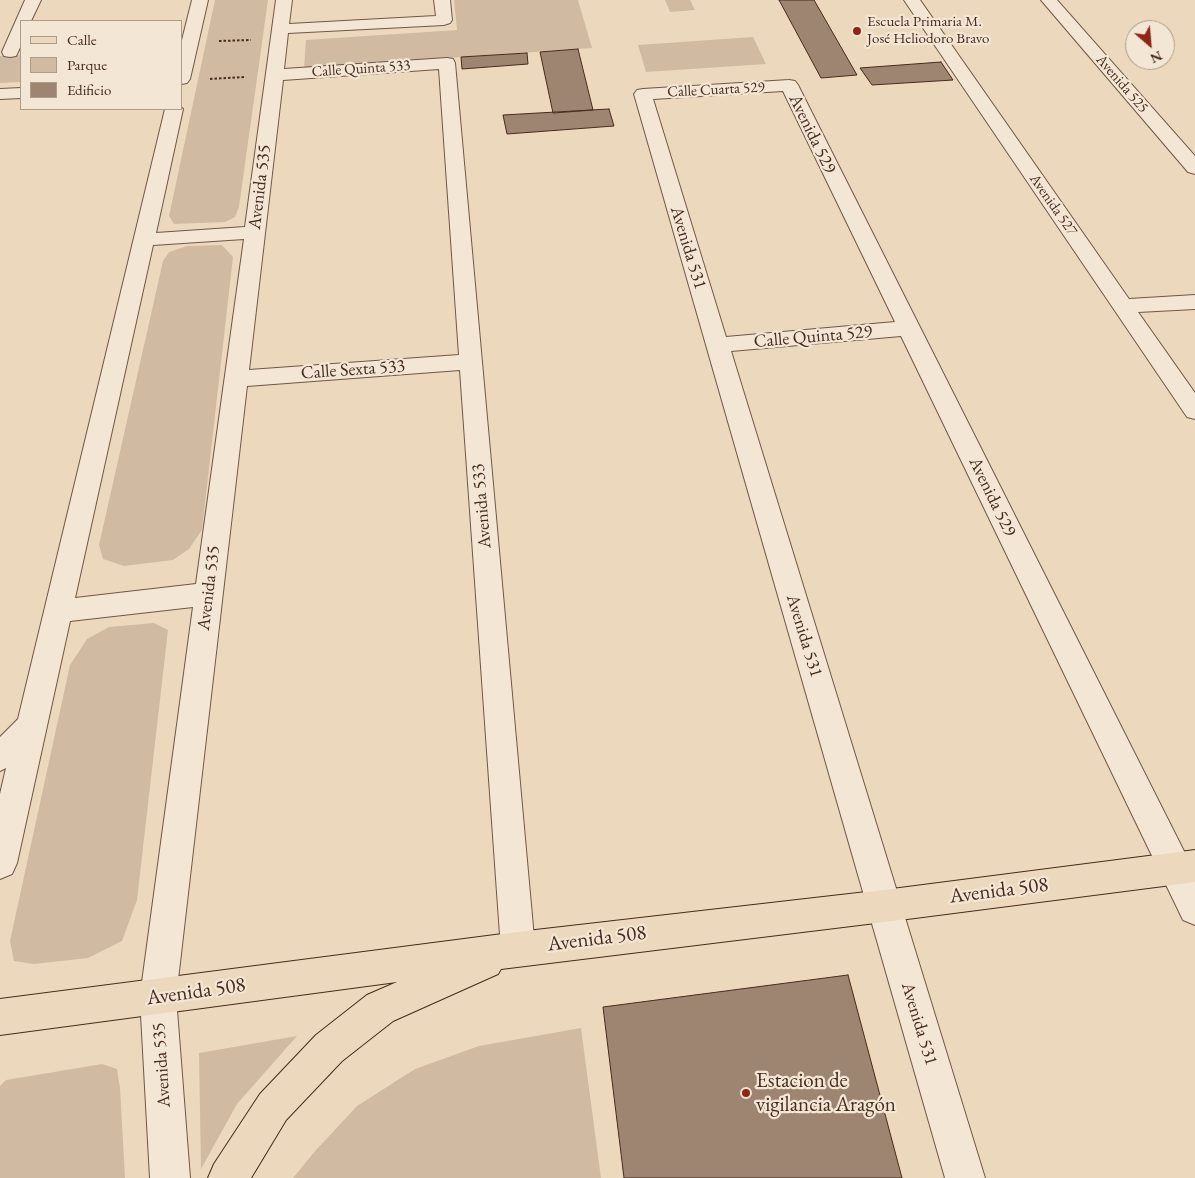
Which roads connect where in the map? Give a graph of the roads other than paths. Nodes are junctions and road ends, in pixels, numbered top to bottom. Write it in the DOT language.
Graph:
graph roads {
  1 [pos="33,0"];
  2 [pos="200,0"];
  3 [pos="284,0"];
  4 [pos="442,0"];
  5 [pos="912,0"];
  6 [pos="1049,0"];
  7 [pos="23,20"];
  8 [pos="20,29"];
  9 [pos="279,33"];
  10 [pos="188,39"];
  11 [pos="14,48"];
  12 [pos="447,63"];
  13 [pos="182,73"];
  14 [pos="274,75"];
  15 [pos="788,85"];
  16 [pos="20,93"];
  17 [pos="0,94"];
  18 [pos="643,94"];
  19 [pos="174,110"];
  20 [pos="1195,168"];
  21 [pos="254,232"];
  22 [pos="144,240"];
  23 [pos="1195,302"];
  24 [pos="1123,306"];
  25 [pos="908,328"];
  26 [pos="718,345"];
  27 [pos="471,362"];
  28 [pos="236,378"];
  29 [pos="1195,411"];
  30 [pos="209,594"];
  31 [pos="58,611"];
  32 [pos="32,725"];
  33 [pos="0,757"];
  34 [pos="0,863"];
  35 [pos="1185,868"];
  36 [pos="884,906"];
  37 [pos="1195,908"];
  38 [pos="518,949"];
  39 [pos="158,997"];
  40 [pos="0,1017"];
  41 [pos="170,1178"];
  42 [pos="228,1178"];
  43 [pos="965,1178"];
  1 -- 7 [label="street"];
  2 -- 10 [label="street"];
  3 -- 9 [label="street, Avenida 535"];
  4 -- 9 [label="street"];
  5 -- 24 [label="street, Avenida 527"];
  6 -- 20 [label="street, Avenida 525"];
  8 -- 11 [label="street"];
  9 -- 14 [label="street, Avenida 535"];
  10 -- 13 [label="street"];
  12 -- 14 [label="street, Calle Quinta 533"];
  12 -- 27 [label="street, Avenida 533"];
  14 -- 21 [label="street, Avenida 535"];
  15 -- 18 [label="street, Calle Cuarta 529"];
  15 -- 25 [label="street, Avenida 529"];
  16 -- 17 [label="street"];
  18 -- 26 [label="street, Avenida 531"];
  19 -- 22 [label="street"];
  21 -- 22 [label="street"];
  21 -- 28 [label="street, Avenida 535"];
  22 -- 31 [label="street"];
  23 -- 24 [label="street"];
  24 -- 29 [label="street, Avenida 527"];
  25 -- 26 [label="street, Calle Quinta 529"];
  25 -- 35 [label="street, Avenida 529"];
  26 -- 36 [label="street, Avenida 531"];
  27 -- 28 [label="street, Calle Sexta 533"];
  27 -- 38 [label="street, Avenida 533"];
  28 -- 30 [label="street, Avenida 535"];
  30 -- 31 [label="street"];
  30 -- 39 [label="street, Avenida 535"];
  31 -- 32 [label="street"];
  32 -- 33 [label="street"];
  32 -- 34 [label="street"];
  35 -- 36 [label="main road, Avenida 508"];
  35 -- 37 [label="street, Avenida 529"];
  36 -- 38 [label="main road, Avenida 508"];
  36 -- 43 [label="street, Avenida 531"];
  38 -- 39 [label="main road, Avenida 508"];
  38 -- 42 [label="main road"];
  39 -- 40 [label="main road, Avenida 508"];
  39 -- 41 [label="street, Avenida 535"];
}
